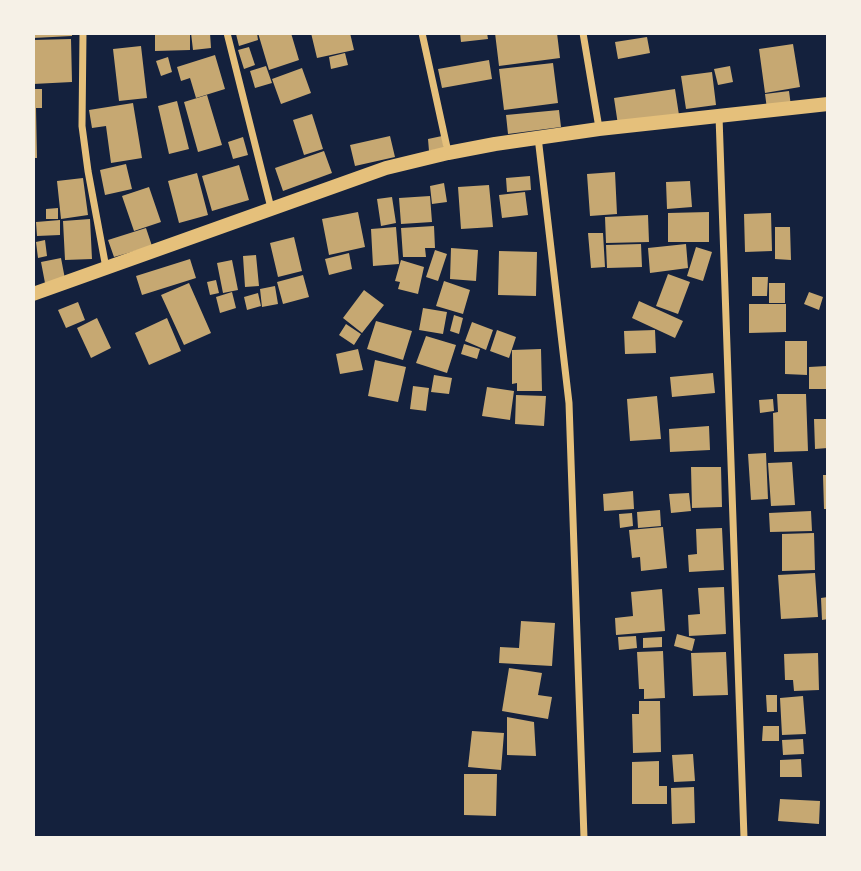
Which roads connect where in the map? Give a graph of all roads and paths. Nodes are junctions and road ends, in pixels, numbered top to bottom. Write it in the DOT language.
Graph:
graph roads {
  1 [pos="83,33"];
  2 [pos="227,33"];
  3 [pos="422,33"];
  4 [pos="583,33"];
  5 [pos="828,104"];
  6 [pos="719,116"];
  7 [pos="599,129"];
  8 [pos="538,137"];
  9 [pos="448,153"];
  10 [pos="271,208"];
  11 [pos="107,269"];
  12 [pos="33,294"];
  13 [pos="584,838"];
  14 [pos="744,838"];
  1 -- 11 [label="street"];
  2 -- 10 [label="street"];
  3 -- 9 [label="street"];
  4 -- 7 [label="street"];
  5 -- 6 [label="main road"];
  6 -- 7 [label="main road"];
  6 -- 14 [label="street"];
  7 -- 8 [label="main road"];
  8 -- 9 [label="main road"];
  8 -- 13 [label="street"];
  9 -- 10 [label="main road"];
  10 -- 11 [label="main road"];
  11 -- 12 [label="main road"];
}
